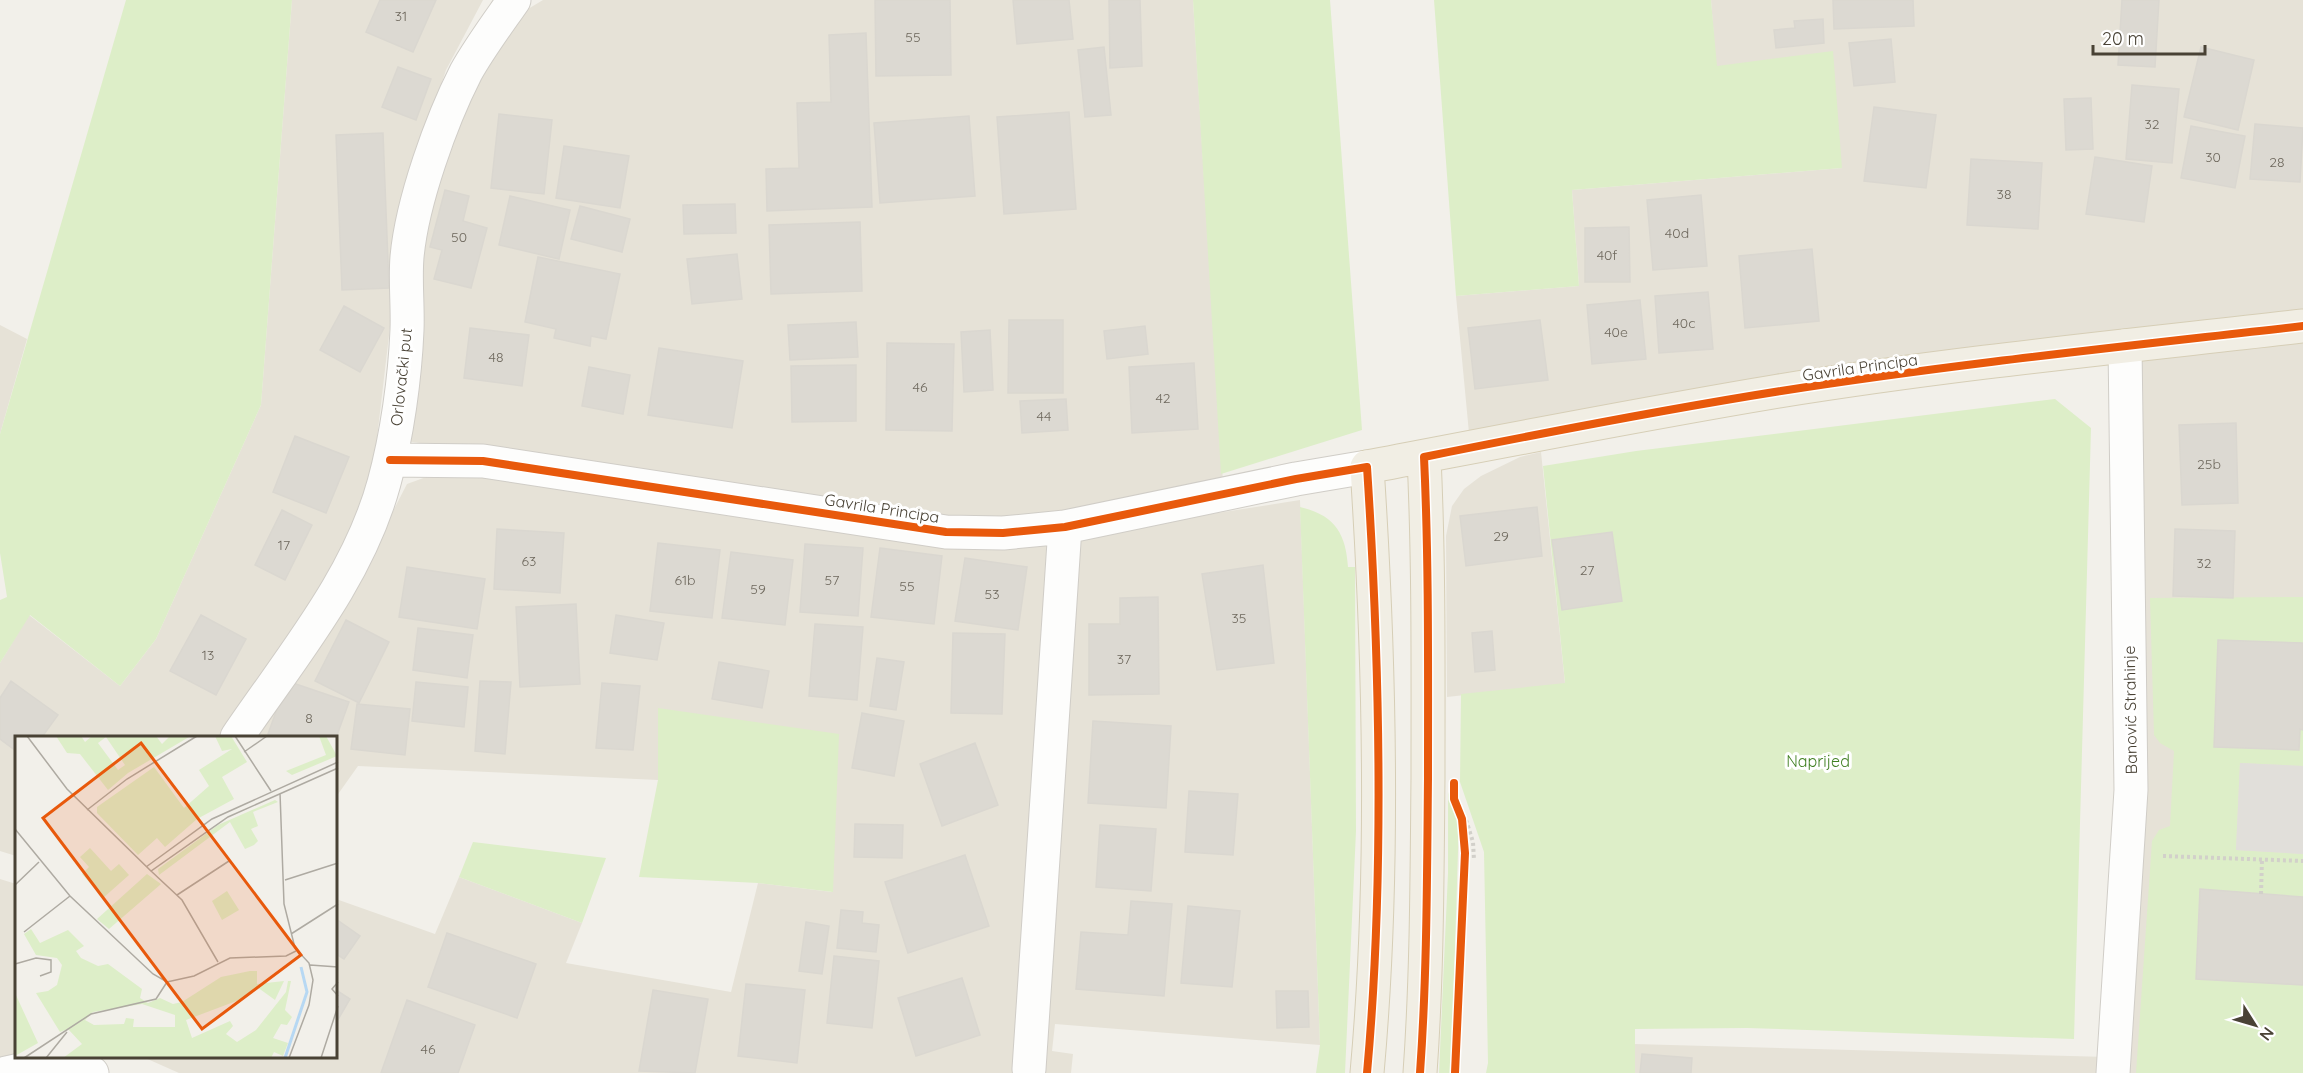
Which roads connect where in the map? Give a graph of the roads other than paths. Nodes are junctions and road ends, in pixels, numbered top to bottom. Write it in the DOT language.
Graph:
graph roads {
  1 [pos="514,0"];
  2 [pos="2303,326"];
  3 [pos="2125,346"];
  4 [pos="1424,457"];
  5 [pos="390,460"];
  6 [pos="1367,467"];
  7 [pos="1065,527"];
  8 [pos="238,736"];
  9 [pos="52,1060"];
  10 [pos="1029,1070"];
  11 [pos="6,1073"];
  12 [pos="92,1073"];
  13 [pos="1367,1073"];
  14 [pos="1420,1073"];
  15 [pos="2112,1073"];
  1 -- 5 [label="street, Orlovački put"];
  2 -- 3 [label="main road, Gavrila Principa"];
  3 -- 4 [label="main road, Gavrila Principa"];
  3 -- 15 [label="street, Banović Strahinje"];
  4 -- 6 [label="main road, Gavrila Principa"];
  4 -- 14 [label="main road"];
  5 -- 7 [label="street, Gavrila Principa"];
  5 -- 8 [label="street, Orlovački put"];
  6 -- 7 [label="street, Gavrila Principa"];
  6 -- 13 [label="main road"];
  7 -- 10 [label="street"];
  9 -- 11 [label="street"];
  9 -- 12 [label="street"];
}
